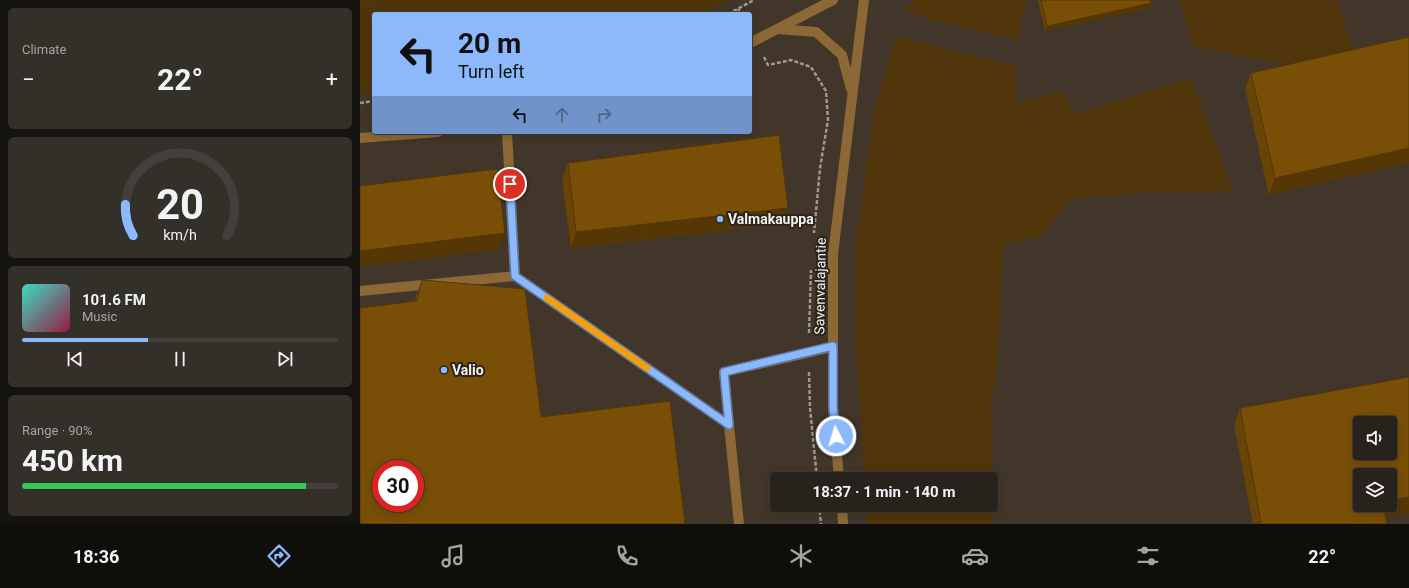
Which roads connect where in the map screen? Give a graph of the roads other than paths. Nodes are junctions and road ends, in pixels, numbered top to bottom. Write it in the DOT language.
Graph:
graph roads {
  1 [pos="833,0"];
  2 [pos="864,0"];
  3 [pos="778,29"];
  4 [pos="753,42"];
  5 [pos="852,95"];
  6 [pos="412,134"];
  7 [pos="507,134"];
  8 [pos="360,138"];
  9 [pos="515,276"];
  10 [pos="360,291"];
  11 [pos="833,346"];
  12 [pos="729,425"];
  13 [pos="838,472"];
  14 [pos="843,512"];
  15 [pos="739,524"];
  16 [pos="844,524"];
  1 -- 3 [label="street"];
  2 -- 5 [label="street, Savenvalajantie"];
  3 -- 4 [label="street"];
  3 -- 5 [label="street, Savenvalajantie"];
  5 -- 11 [label="street, Savenvalajantie"];
  6 -- 8 [label="street"];
  7 -- 9 [label="street"];
  9 -- 10 [label="street"];
  9 -- 12 [label="street"];
  11 -- 12 [label="street"];
  11 -- 13 [label="street, Savenvalajantie"];
  12 -- 15 [label="street"];
  14 -- 16 [label="street"];
}
